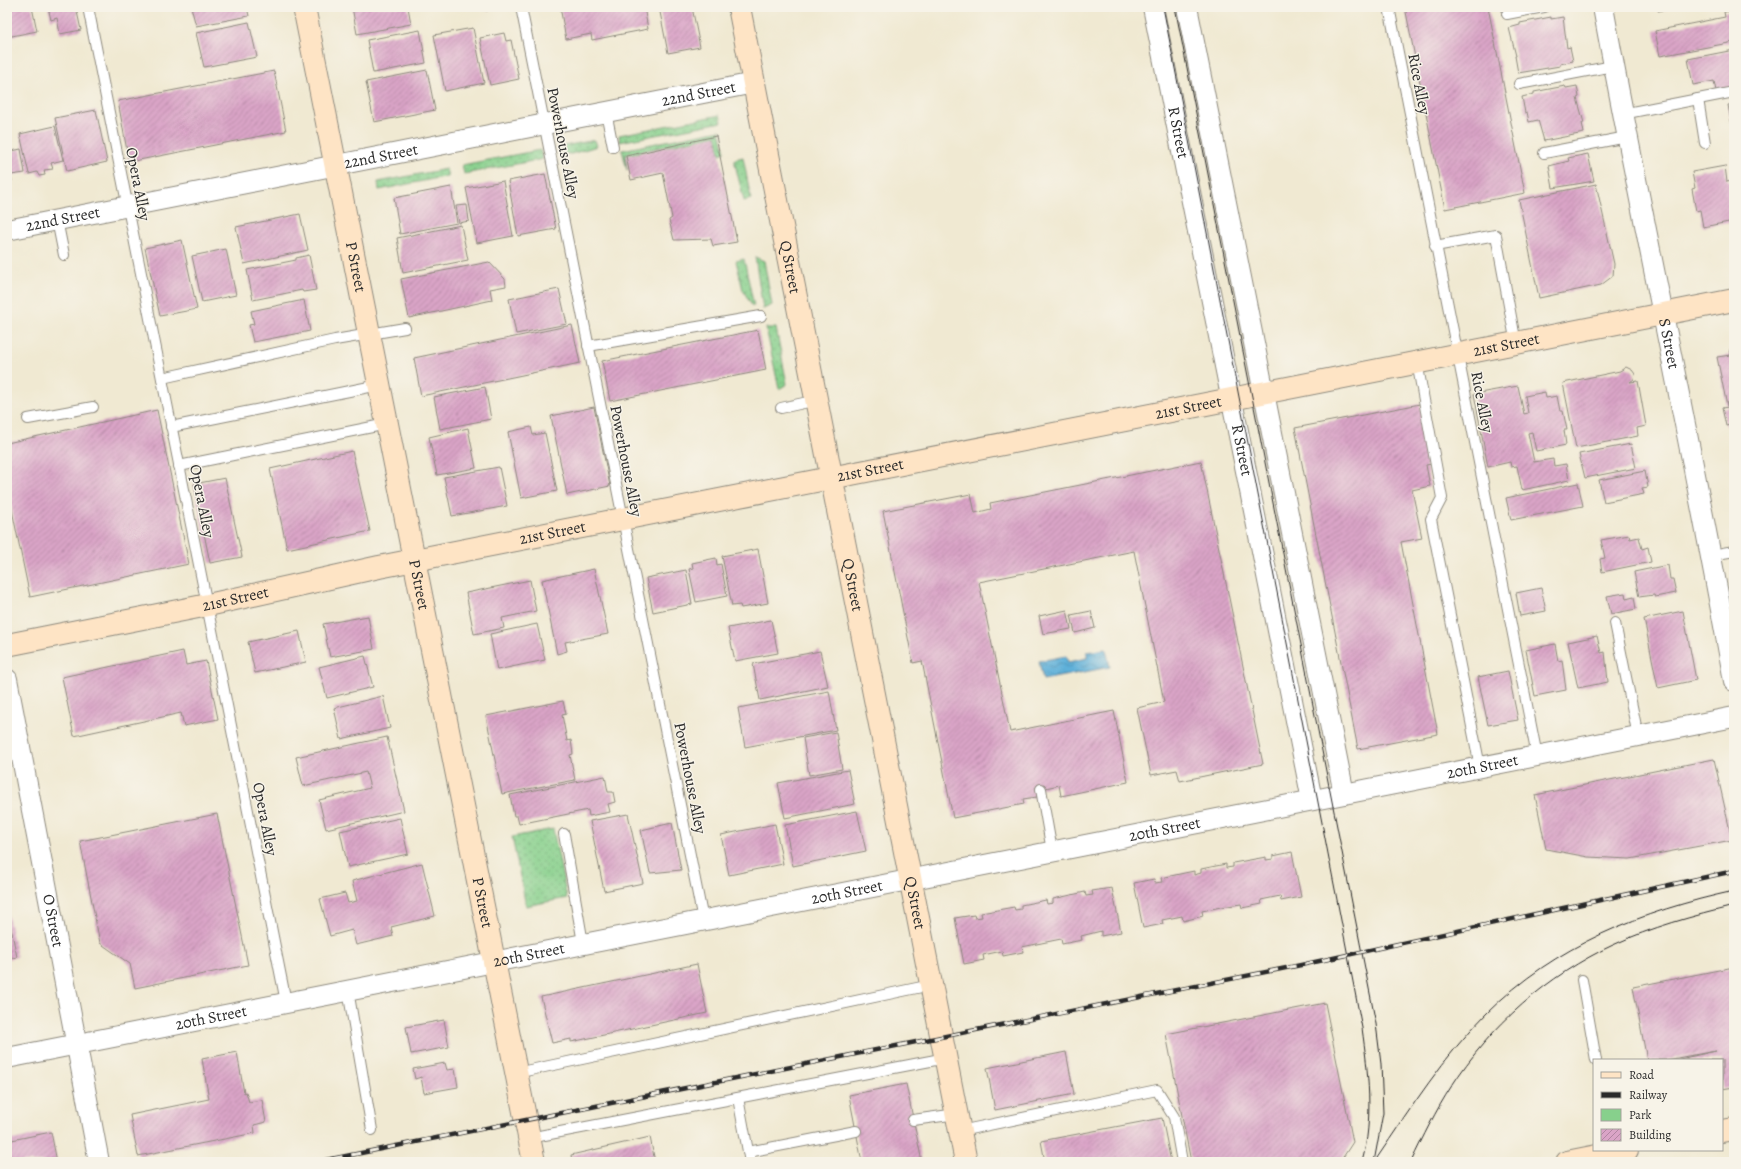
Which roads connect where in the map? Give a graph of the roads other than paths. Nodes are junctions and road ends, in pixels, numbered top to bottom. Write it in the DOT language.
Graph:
graph roads {
  1 [pos="88,7"];
  2 [pos="304,7"];
  3 [pos="521,7"];
  4 [pos="739,7"];
  5 [pos="1153,7"];
  6 [pos="1187,7"];
  7 [pos="1388,7"];
  8 [pos="1544,7"];
  9 [pos="1603,7"];
  10 [pos="1507,14"];
  11 [pos="1614,66"];
  12 [pos="754,83"];
  13 [pos="1519,84"];
  14 [pos="1734,92"];
  15 [pos="1698,99"];
  16 [pos="606,112"];
  17 [pos="1622,114"];
  18 [pos="544,124"];
  19 [pos="1626,137"];
  20 [pos="1705,143"];
  21 [pos="613,147"];
  22 [pos="1544,153"];
  23 [pos="335,166"];
  24 [pos="128,206"];
  25 [pos="57,220"];
  26 [pos="7,230"];
  27 [pos="1435,246"];
  28 [pos="64,255"];
  29 [pos="1734,300"];
  30 [pos="1664,314"];
  31 [pos="761,316"];
  32 [pos="405,328"];
  33 [pos="369,334"];
  34 [pos="1516,344"];
  35 [pos="588,346"];
  36 [pos="1458,354"];
  37 [pos="1417,362"];
  38 [pos="162,378"];
  39 [pos="379,385"];
  40 [pos="1264,393"];
  41 [pos="1231,399"];
  42 [pos="817,400"];
  43 [pos="93,407"];
  44 [pos="781,408"];
  45 [pos="28,420"];
  46 [pos="387,424"];
  47 [pos="171,427"];
  48 [pos="179,466"];
  49 [pos="833,478"];
  50 [pos="623,519"];
  51 [pos="1734,551"];
  52 [pos="1712,555"];
  53 [pos="414,560"];
  54 [pos="208,605"];
  55 [pos="1615,623"];
  56 [pos="7,645"];
  57 [pos="7,679"];
  58 [pos="1734,681"];
  59 [pos="1734,717"];
  60 [pos="1638,736"];
  61 [pos="12,740"];
  62 [pos="1537,756"];
  63 [pos="1480,767"];
  64 [pos="1041,789"];
  65 [pos="1344,794"];
  66 [pos="1312,800"];
  67 [pos="564,834"];
  68 [pos="1052,851"];
  69 [pos="910,879"];
  70 [pos="703,920"];
  71 [pos="583,943"];
  72 [pos="494,961"];
  73 [pos="1582,980"];
  74 [pos="931,985"];
  75 [pos="348,990"];
  76 [pos="286,1002"];
  77 [pos="77,1044"];
  78 [pos="7,1058"];
  79 [pos="946,1058"];
  80 [pos="1596,1059"];
  81 [pos="516,1073"];
  82 [pos="738,1098"];
  83 [pos="913,1120"];
  84 [pos="959,1122"];
  85 [pos="1734,1129"];
  86 [pos="372,1130"];
  87 [pos="856,1131"];
  88 [pos="1723,1131"];
  89 [pos="529,1138"];
  90 [pos="1617,1151"];
  91 [pos="749,1157"];
  92 [pos="531,1161"];
  93 [pos="99,1162"];
  94 [pos="966,1162"];
  95 [pos="1182,1162"];
  96 [pos="1567,1162"];
  1 -- 24 [label="lane, Opera Alley"];
  2 -- 23 [label="main road, P Street"];
  3 -- 18 [label="lane, Powerhouse Alley"];
  4 -- 12 [label="main road, Q Street"];
  5 -- 41 [label="street, R Street"];
  6 -- 40 [label="street, R Street"];
  7 -- 27 [label="lane, Rice Alley"];
  8 -- 10 [label="lane"];
  9 -- 11 [label="street, S Street"];
  11 -- 13 [label="lane"];
  11 -- 17 [label="street, S Street"];
  12 -- 16 [label="street, 22nd Street"];
  12 -- 42 [label="main road, Q Street"];
  14 -- 15 [label="lane"];
  15 -- 17 [label="lane"];
  15 -- 20 [label="lane"];
  16 -- 18 [label="street, 22nd Street"];
  16 -- 21 [label="lane"];
  17 -- 19 [label="street, S Street"];
  18 -- 23 [label="street, 22nd Street"];
  18 -- 35 [label="lane, Powerhouse Alley"];
  19 -- 22 [label="lane"];
  19 -- 30 [label="street, S Street"];
  23 -- 24 [label="street, 22nd Street"];
  23 -- 33 [label="main road, P Street"];
  24 -- 25 [label="street, 22nd Street"];
  24 -- 38 [label="lane, Opera Alley"];
  25 -- 26 [label="street, 22nd Street"];
  25 -- 28 [label="lane"];
  27 -- 34 [label="lane"];
  27 -- 36 [label="lane, Rice Alley"];
  29 -- 30 [label="main road, 21st Street"];
  30 -- 34 [label="main road, 21st Street"];
  30 -- 52 [label="street, S Street"];
  31 -- 35 [label="lane"];
  32 -- 33 [label="lane"];
  33 -- 38 [label="lane"];
  33 -- 39 [label="main road, P Street"];
  34 -- 36 [label="main road, 21st Street"];
  35 -- 50 [label="lane, Powerhouse Alley"];
  36 -- 37 [label="main road, 21st Street"];
  36 -- 62 [label="lane, Rice Alley"];
  37 -- 40 [label="main road, 21st Street"];
  37 -- 63 [label="lane"];
  38 -- 47 [label="lane, Opera Alley"];
  39 -- 46 [label="main road, P Street"];
  39 -- 47 [label="lane"];
  40 -- 41 [label="main road, 21st Street"];
  40 -- 65 [label="street, R Street"];
  41 -- 49 [label="main road, 21st Street"];
  41 -- 66 [label="street, R Street"];
  42 -- 44 [label="lane"];
  42 -- 49 [label="main road, Q Street"];
  43 -- 45 [label="lane"];
  46 -- 48 [label="lane"];
  46 -- 53 [label="main road, P Street"];
  47 -- 48 [label="lane, Opera Alley"];
  48 -- 54 [label="lane, Opera Alley"];
  49 -- 50 [label="main road, 21st Street"];
  49 -- 69 [label="main road, Q Street"];
  50 -- 53 [label="main road, 21st Street"];
  50 -- 70 [label="lane, Powerhouse Alley"];
  51 -- 52 [label="lane"];
  52 -- 58 [label="street, S Street"];
  53 -- 54 [label="main road, 21st Street"];
  53 -- 72 [label="main road, P Street"];
  54 -- 56 [label="main road, 21st Street"];
  54 -- 76 [label="lane, Opera Alley"];
  55 -- 60 [label="lane"];
  57 -- 61 [label="street, O Street"];
  59 -- 60 [label="street, 20th Street"];
  60 -- 62 [label="street, 20th Street"];
  61 -- 77 [label="street, O Street"];
  62 -- 63 [label="street, 20th Street"];
  63 -- 65 [label="street, 20th Street"];
  64 -- 68 [label="lane"];
  65 -- 66 [label="street, 20th Street"];
  66 -- 68 [label="street, 20th Street"];
  67 -- 71 [label="lane"];
  68 -- 69 [label="street, 20th Street"];
  69 -- 70 [label="street, 20th Street"];
  69 -- 74 [label="main road, Q Street"];
  70 -- 71 [label="street, 20th Street"];
  71 -- 72 [label="street, 20th Street"];
  72 -- 75 [label="street, 20th Street"];
  72 -- 81 [label="main road, P Street"];
  73 -- 80 [label="lane"];
  74 -- 79 [label="main road, Q Street"];
  74 -- 81 [label="lane"];
  75 -- 76 [label="street, 20th Street"];
  75 -- 86 [label="lane"];
  76 -- 77 [label="street, 20th Street"];
  77 -- 78 [label="street, 20th Street"];
  77 -- 93 [label="street, O Street"];
  79 -- 82 [label="lane"];
  79 -- 84 [label="main road, Q Street"];
  81 -- 89 [label="main road, P Street"];
  82 -- 89 [label="lane"];
  82 -- 91 [label="lane"];
  83 -- 84 [label="lane"];
  84 -- 94 [label="main road, Q Street"];
  84 -- 95 [label="lane"];
  85 -- 88 [label="main road"];
  87 -- 91 [label="lane"];
  89 -- 92 [label="main road, P Street"];
  90 -- 96 [label="main road"];
}
